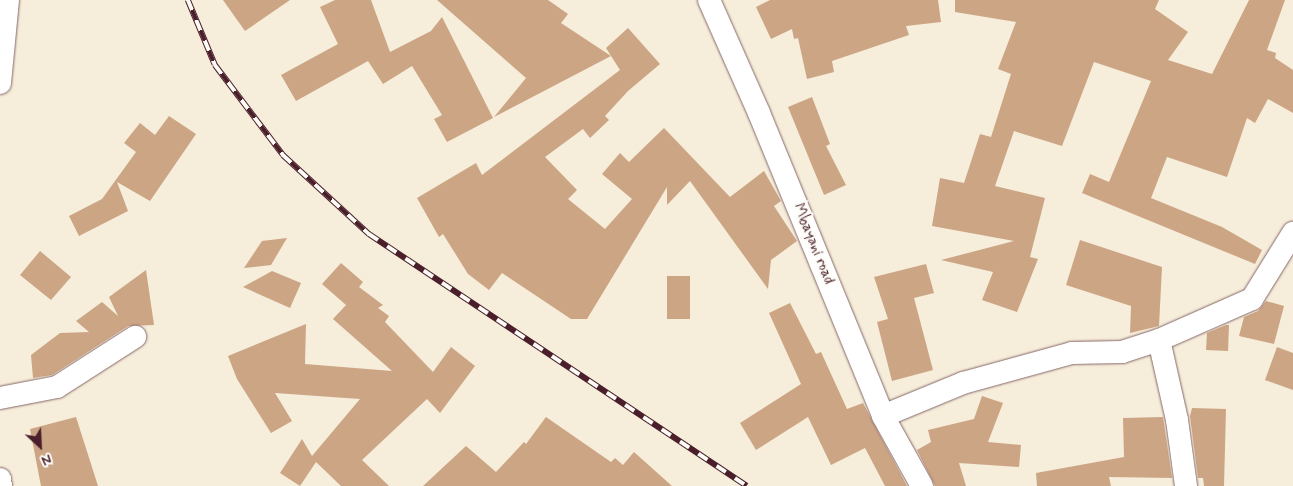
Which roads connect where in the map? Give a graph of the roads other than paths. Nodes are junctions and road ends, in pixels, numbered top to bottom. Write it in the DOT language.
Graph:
graph roads {
  1 [pos="8,0"];
  2 [pos="709,0"];
  3 [pos="0,83"];
  4 [pos="1293,233"];
  5 [pos="135,336"];
  6 [pos="1160,340"];
  7 [pos="0,398"];
  8 [pos="883,416"];
  9 [pos="0,479"];
  10 [pos="2,486"];
  11 [pos="922,486"];
  12 [pos="1186,486"];
  1 -- 3 [label="street"];
  2 -- 8 [label="street, Mbayani road"];
  4 -- 6 [label="street"];
  5 -- 7 [label="street"];
  6 -- 8 [label="street"];
  6 -- 12 [label="street"];
  8 -- 11 [label="street, Mbayani road"];
  9 -- 10 [label="street"];
}
